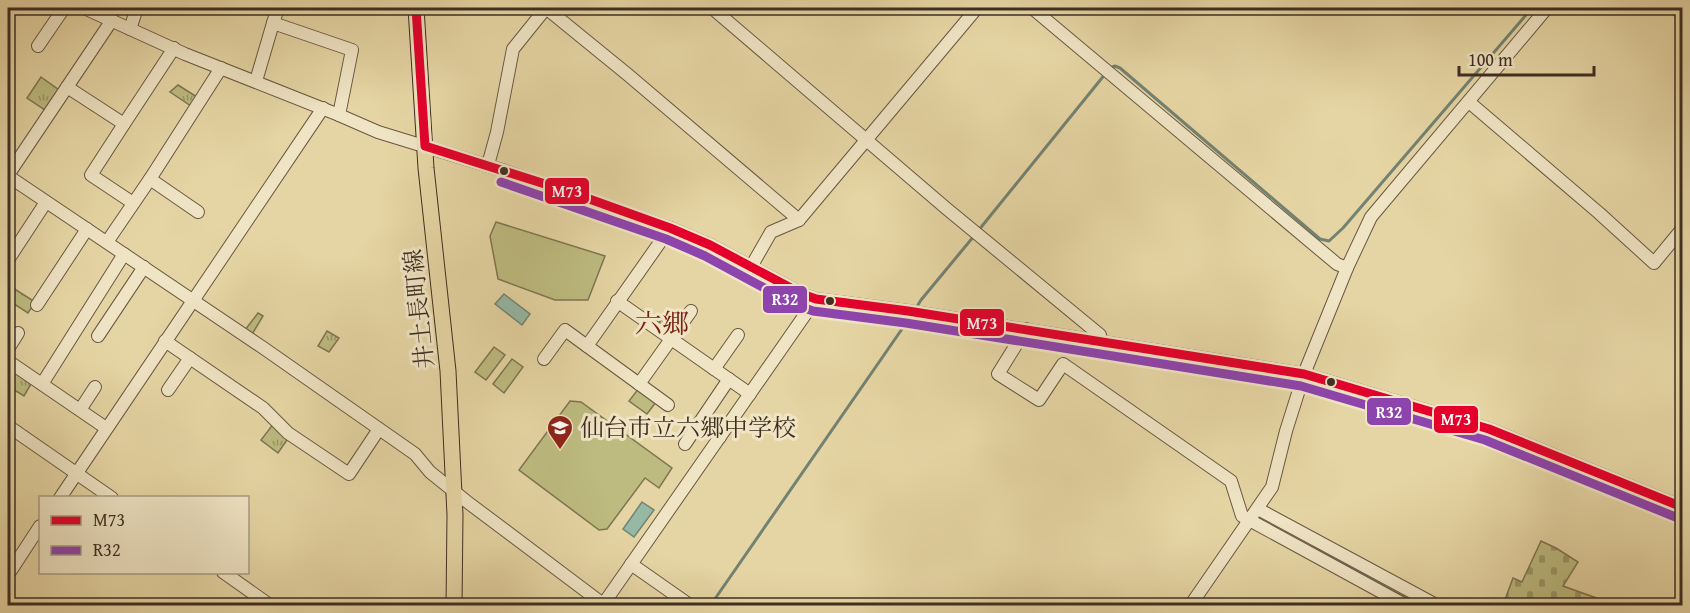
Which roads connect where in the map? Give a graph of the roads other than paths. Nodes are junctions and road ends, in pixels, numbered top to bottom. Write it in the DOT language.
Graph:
graph roads {
  1 [pos="11,8"];
  2 [pos="64,8"];
  3 [pos="84,8"];
  4 [pos="137,8"];
  5 [pos="278,8"];
  6 [pos="416,8"];
  7 [pos="546,8"];
  8 [pos="712,8"];
  9 [pos="977,8"];
  10 [pos="1032,8"];
  11 [pos="1547,8"];
  12 [pos="1675,8"];
  13 [pos="8,13"];
  14 [pos="1683,14"];
  15 [pos="112,20"];
  16 [pos="273,23"];
  17 [pos="130,29"];
  18 [pos="38,46"];
  19 [pos="174,48"];
  20 [pos="221,68"];
  21 [pos="256,81"];
  22 [pos="67,87"];
  23 [pos="1469,102"];
  24 [pos="323,108"];
  25 [pos="339,115"];
  26 [pos="124,124"];
  27 [pos="866,139"];
  28 [pos="424,146"];
  29 [pos="488,165"];
  30 [pos="8,175"];
  31 [pos="150,179"];
  32 [pos="46,202"];
  33 [pos="133,203"];
  34 [pos="198,212"];
  35 [pos="799,220"];
  36 [pos="670,228"];
  37 [pos="87,229"];
  38 [pos="1683,229"];
  39 [pos="107,242"];
  40 [pos="12,243"];
  41 [pos="124,254"];
  42 [pos="8,260"];
  43 [pos="144,267"];
  44 [pos="751,267"];
  45 [pos="1347,267"];
  46 [pos="816,299"];
  47 [pos="193,300"];
  48 [pos="617,301"];
  49 [pos="37,305"];
  50 [pos="691,311"];
  51 [pos="1026,329"];
  52 [pos="18,333"];
  53 [pos="738,335"];
  54 [pos="98,336"];
  55 [pos="670,339"];
  56 [pos="165,341"];
  57 [pos="1101,341"];
  58 [pos="587,346"];
  59 [pos="8,349"];
  60 [pos="190,358"];
  61 [pos="544,359"];
  62 [pos="8,361"];
  63 [pos="714,369"];
  64 [pos="1304,374"];
  65 [pos="729,379"];
  66 [pos="42,384"];
  67 [pos="639,384"];
  68 [pos="95,387"];
  69 [pos="168,390"];
  70 [pos="750,394"];
  71 [pos="668,405"];
  72 [pos="80,410"];
  73 [pos="700,423"];
  74 [pos="8,426"];
  75 [pos="106,428"];
  76 [pos="378,429"];
  77 [pos="720,437"];
  78 [pos="685,444"];
  79 [pos="76,473"];
  80 [pos="454,490"];
  81 [pos="61,496"];
  82 [pos="109,496"];
  83 [pos="1683,507"];
  84 [pos="1254,514"];
  85 [pos="39,528"];
  86 [pos="631,564"];
  87 [pos="224,574"];
  88 [pos="8,575"];
  89 [pos="672,600"];
  90 [pos="603,605"];
  91 [pos="271,606"];
  92 [pos="454,606"];
  93 [pos="691,606"];
  94 [pos="1190,606"];
  95 [pos="1407,606"];
  96 [pos="1438,606"];
  1 -- 13 [label="street"];
  2 -- 18 [label="street"];
  3 -- 15 [label="street"];
  4 -- 17 [label="street"];
  5 -- 16 [label="street"];
  6 -- 28 [label="main road, 井土長町線"];
  7 -- 29 [label="street"];
  7 -- 35 [label="street"];
  8 -- 27 [label="street"];
  9 -- 27 [label="street"];
  10 -- 45 [label="street"];
  11 -- 23 [label="street"];
  12 -- 14 [label="street"];
  15 -- 17 [label="street"];
  15 -- 22 [label="street"];
  16 -- 21 [label="street"];
  16 -- 25 [label="street"];
  17 -- 19 [label="street"];
  19 -- 20 [label="street"];
  19 -- 26 [label="street"];
  20 -- 21 [label="street"];
  20 -- 31 [label="street"];
  21 -- 24 [label="street"];
  22 -- 26 [label="street"];
  22 -- 30 [label="street"];
  23 -- 38 [label="street"];
  23 -- 45 [label="street"];
  24 -- 25 [label="street"];
  24 -- 47 [label="street"];
  25 -- 28 [label="street"];
  26 -- 33 [label="street"];
  27 -- 35 [label="street"];
  27 -- 57 [label="street"];
  28 -- 29 [label="street"];
  28 -- 80 [label="main road, 井土長町線"];
  29 -- 36 [label="street"];
  30 -- 32 [label="street"];
  31 -- 33 [label="street"];
  31 -- 34 [label="street"];
  32 -- 37 [label="street"];
  32 -- 40 [label="street"];
  33 -- 39 [label="street"];
  35 -- 44 [label="street"];
  36 -- 44 [label="street"];
  36 -- 48 [label="street"];
  37 -- 39 [label="street"];
  37 -- 49 [label="street"];
  39 -- 41 [label="street"];
  40 -- 42 [label="street"];
  41 -- 43 [label="street"];
  41 -- 66 [label="street"];
  43 -- 47 [label="street"];
  43 -- 54 [label="street"];
  44 -- 46 [label="street"];
  45 -- 64 [label="street"];
  46 -- 51 [label="street"];
  46 -- 70 [label="street"];
  47 -- 56 [label="street"];
  47 -- 76 [label="street"];
  48 -- 55 [label="street"];
  48 -- 58 [label="street"];
  50 -- 55 [label="street"];
  51 -- 57 [label="street"];
  51 -- 84 [label="street"];
  52 -- 59 [label="street"];
  53 -- 63 [label="street"];
  55 -- 63 [label="street"];
  55 -- 67 [label="street"];
  56 -- 60 [label="street"];
  56 -- 75 [label="street"];
  57 -- 64 [label="street"];
  58 -- 61 [label="street"];
  58 -- 67 [label="street"];
  60 -- 69 [label="street"];
  60 -- 76 [label="street"];
  62 -- 66 [label="street"];
  63 -- 65 [label="street"];
  64 -- 83 [label="street"];
  64 -- 84 [label="street"];
  65 -- 70 [label="street"];
  65 -- 73 [label="street"];
  66 -- 72 [label="street"];
  67 -- 71 [label="street"];
  68 -- 72 [label="street"];
  70 -- 77 [label="street"];
  72 -- 75 [label="street"];
  73 -- 77 [label="street"];
  73 -- 78 [label="street"];
  74 -- 79 [label="street"];
  75 -- 79 [label="street"];
  76 -- 80 [label="street"];
  77 -- 86 [label="street"];
  79 -- 81 [label="street"];
  79 -- 82 [label="street"];
  80 -- 90 [label="street"];
  80 -- 92 [label="main road, 井土長町線"];
  84 -- 94 [label="street"];
  84 -- 95 [label="street"];
  84 -- 96 [label="street"];
  85 -- 88 [label="street"];
  86 -- 89 [label="street"];
  86 -- 90 [label="street"];
  87 -- 91 [label="street"];
  89 -- 93 [label="street"];
}
